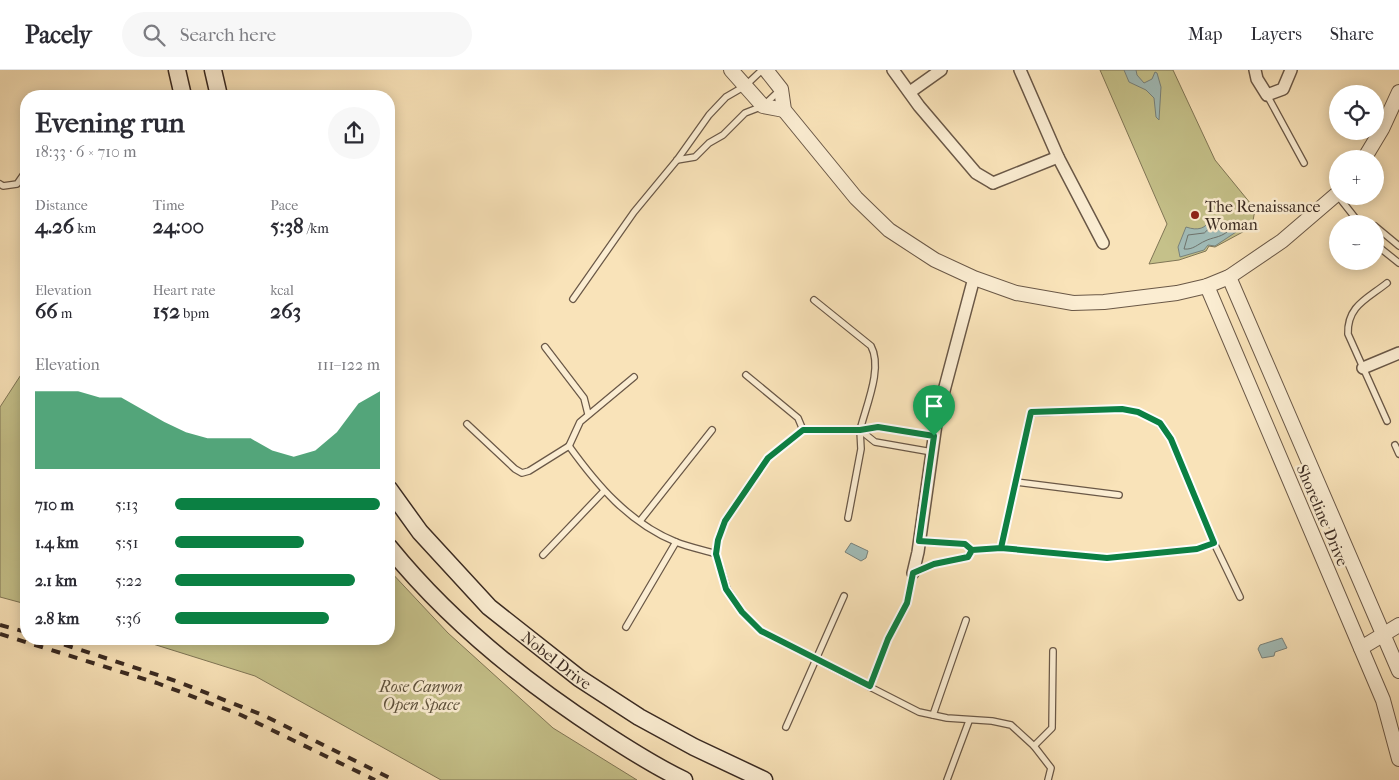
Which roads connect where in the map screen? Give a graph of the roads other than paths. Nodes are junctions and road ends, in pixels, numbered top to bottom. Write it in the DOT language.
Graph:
graph roads {
  1 [pos="177,70"];
  2 [pos="213,70"];
  3 [pos="731,70"];
  4 [pos="764,70"];
  5 [pos="893,70"];
  6 [pos="942,70"];
  7 [pos="1020,70"];
  8 [pos="1255,70"];
  9 [pos="1291,70"];
  10 [pos="745,86"];
  11 [pos="781,89"];
  12 [pos="182,90"];
  13 [pos="218,90"];
  14 [pos="910,92"];
  15 [pos="1399,92"];
  16 [pos="1267,95"];
  17 [pos="763,106"];
  18 [pos="784,110"];
  19 [pos="1369,150"];
  20 [pos="1058,157"];
  21 [pos="677,160"];
  22 [pos="1304,163"];
  23 [pos="20,179"];
  24 [pos="0,184"];
  25 [pos="1329,202"];
  26 [pos="1346,205"];
  27 [pos="1354,215"];
  28 [pos="1384,234"];
  29 [pos="1103,243"];
  30 [pos="1399,246"];
  31 [pos="1384,251"];
  32 [pos="1399,263"];
  33 [pos="1229,277"];
  34 [pos="974,278"];
  35 [pos="1387,283"];
  36 [pos="1207,286"];
  37 [pos="572,299"];
  38 [pos="814,300"];
  39 [pos="545,347"];
  40 [pos="1399,353"];
  41 [pos="1363,368"];
  42 [pos="746,375"];
  43 [pos="634,377"];
  44 [pos="588,414"];
  45 [pos="1387,421"];
  46 [pos="467,424"];
  47 [pos="712,430"];
  48 [pos="803,430"];
  49 [pos="860,430"];
  50 [pos="934,436"];
  51 [pos="1395,445"];
  52 [pos="569,446"];
  53 [pos="932,452"];
  54 [pos="1399,454"];
  55 [pos="1016,482"];
  56 [pos="604,491"];
  57 [pos="1119,495"];
  58 [pos="395,497"];
  59 [pos="848,518"];
  60 [pos="640,521"];
  61 [pos="919,541"];
  62 [pos="676,542"];
  63 [pos="1214,543"];
  64 [pos="1001,548"];
  65 [pos="972,550"];
  66 [pos="395,553"];
  67 [pos="716,554"];
  68 [pos="543,555"];
  69 [pos="913,573"];
  70 [pos="844,596"];
  71 [pos="1240,597"];
  72 [pos="966,620"];
  73 [pos="1399,625"];
  74 [pos="626,627"];
  75 [pos="1385,635"];
  76 [pos="1360,648"];
  77 [pos="1053,651"];
  78 [pos="815,658"];
  79 [pos="1399,671"];
  80 [pos="870,686"];
  81 [pos="933,715"];
  82 [pos="969,720"];
  83 [pos="786,727"];
  84 [pos="1034,746"];
  85 [pos="1399,760"];
  86 [pos="684,780"];
  87 [pos="764,780"];
  88 [pos="947,780"];
  89 [pos="1048,780"];
  1 -- 12 [label="main road"];
  2 -- 13 [label="main road"];
  3 -- 10 [label="street"];
  4 -- 10 [label="lane"];
  4 -- 11 [label="street"];
  5 -- 14 [label="street"];
  6 -- 14 [label="street"];
  7 -- 20 [label="street"];
  8 -- 16 [label="street"];
  9 -- 16 [label="street"];
  10 -- 17 [label="street"];
  10 -- 21 [label="lane"];
  11 -- 17 [label="lane"];
  11 -- 18 [label="street"];
  14 -- 20 [label="street"];
  15 -- 19 [label="street"];
  16 -- 22 [label="lane"];
  17 -- 18 [label="street"];
  17 -- 21 [label="lane"];
  18 -- 34 [label="street"];
  20 -- 29 [label="street"];
  21 -- 37 [label="lane"];
  23 -- 24 [label="lane"];
  25 -- 33 [label="street"];
  26 -- 27 [label="lane"];
  28 -- 30 [label="lane"];
  31 -- 32 [label="lane"];
  33 -- 36 [label="street"];
  33 -- 75 [label="street, Shoreline Drive"];
  34 -- 36 [label="street"];
  34 -- 50 [label="street"];
  35 -- 41 [label="lane"];
  36 -- 76 [label="street, Shoreline Drive"];
  38 -- 49 [label="lane"];
  39 -- 44 [label="lane"];
  40 -- 41 [label="street"];
  41 -- 45 [label="lane"];
  42 -- 48 [label="lane"];
  43 -- 44 [label="lane"];
  44 -- 52 [label="lane"];
  46 -- 52 [label="lane"];
  47 -- 60 [label="lane"];
  48 -- 49 [label="lane"];
  48 -- 67 [label="lane"];
  49 -- 50 [label="lane"];
  49 -- 53 [label="lane"];
  49 -- 59 [label="lane"];
  50 -- 53 [label="street"];
  51 -- 54 [label="lane"];
  52 -- 56 [label="lane"];
  53 -- 61 [label="street"];
  55 -- 57 [label="lane"];
  55 -- 63 [label="lane"];
  55 -- 64 [label="lane"];
  56 -- 60 [label="lane"];
  56 -- 68 [label="lane"];
  58 -- 87 [label="main road, Nobel Drive"];
  60 -- 62 [label="lane"];
  61 -- 65 [label="lane"];
  61 -- 69 [label="street"];
  62 -- 67 [label="lane"];
  62 -- 74 [label="lane"];
  63 -- 64 [label="lane"];
  63 -- 71 [label="lane"];
  64 -- 65 [label="lane"];
  65 -- 69 [label="lane"];
  66 -- 86 [label="main road, Nobel Drive"];
  67 -- 78 [label="lane"];
  69 -- 80 [label="lane"];
  70 -- 78 [label="lane"];
  72 -- 81 [label="lane"];
  73 -- 75 [label="street"];
  75 -- 76 [label="street"];
  75 -- 79 [label="street, Shoreline Drive"];
  76 -- 85 [label="street, Shoreline Drive"];
  77 -- 84 [label="lane"];
  78 -- 80 [label="lane"];
  78 -- 83 [label="lane"];
  80 -- 81 [label="lane"];
  81 -- 82 [label="lane"];
  82 -- 84 [label="lane"];
  82 -- 88 [label="lane"];
  84 -- 89 [label="lane"];
}
